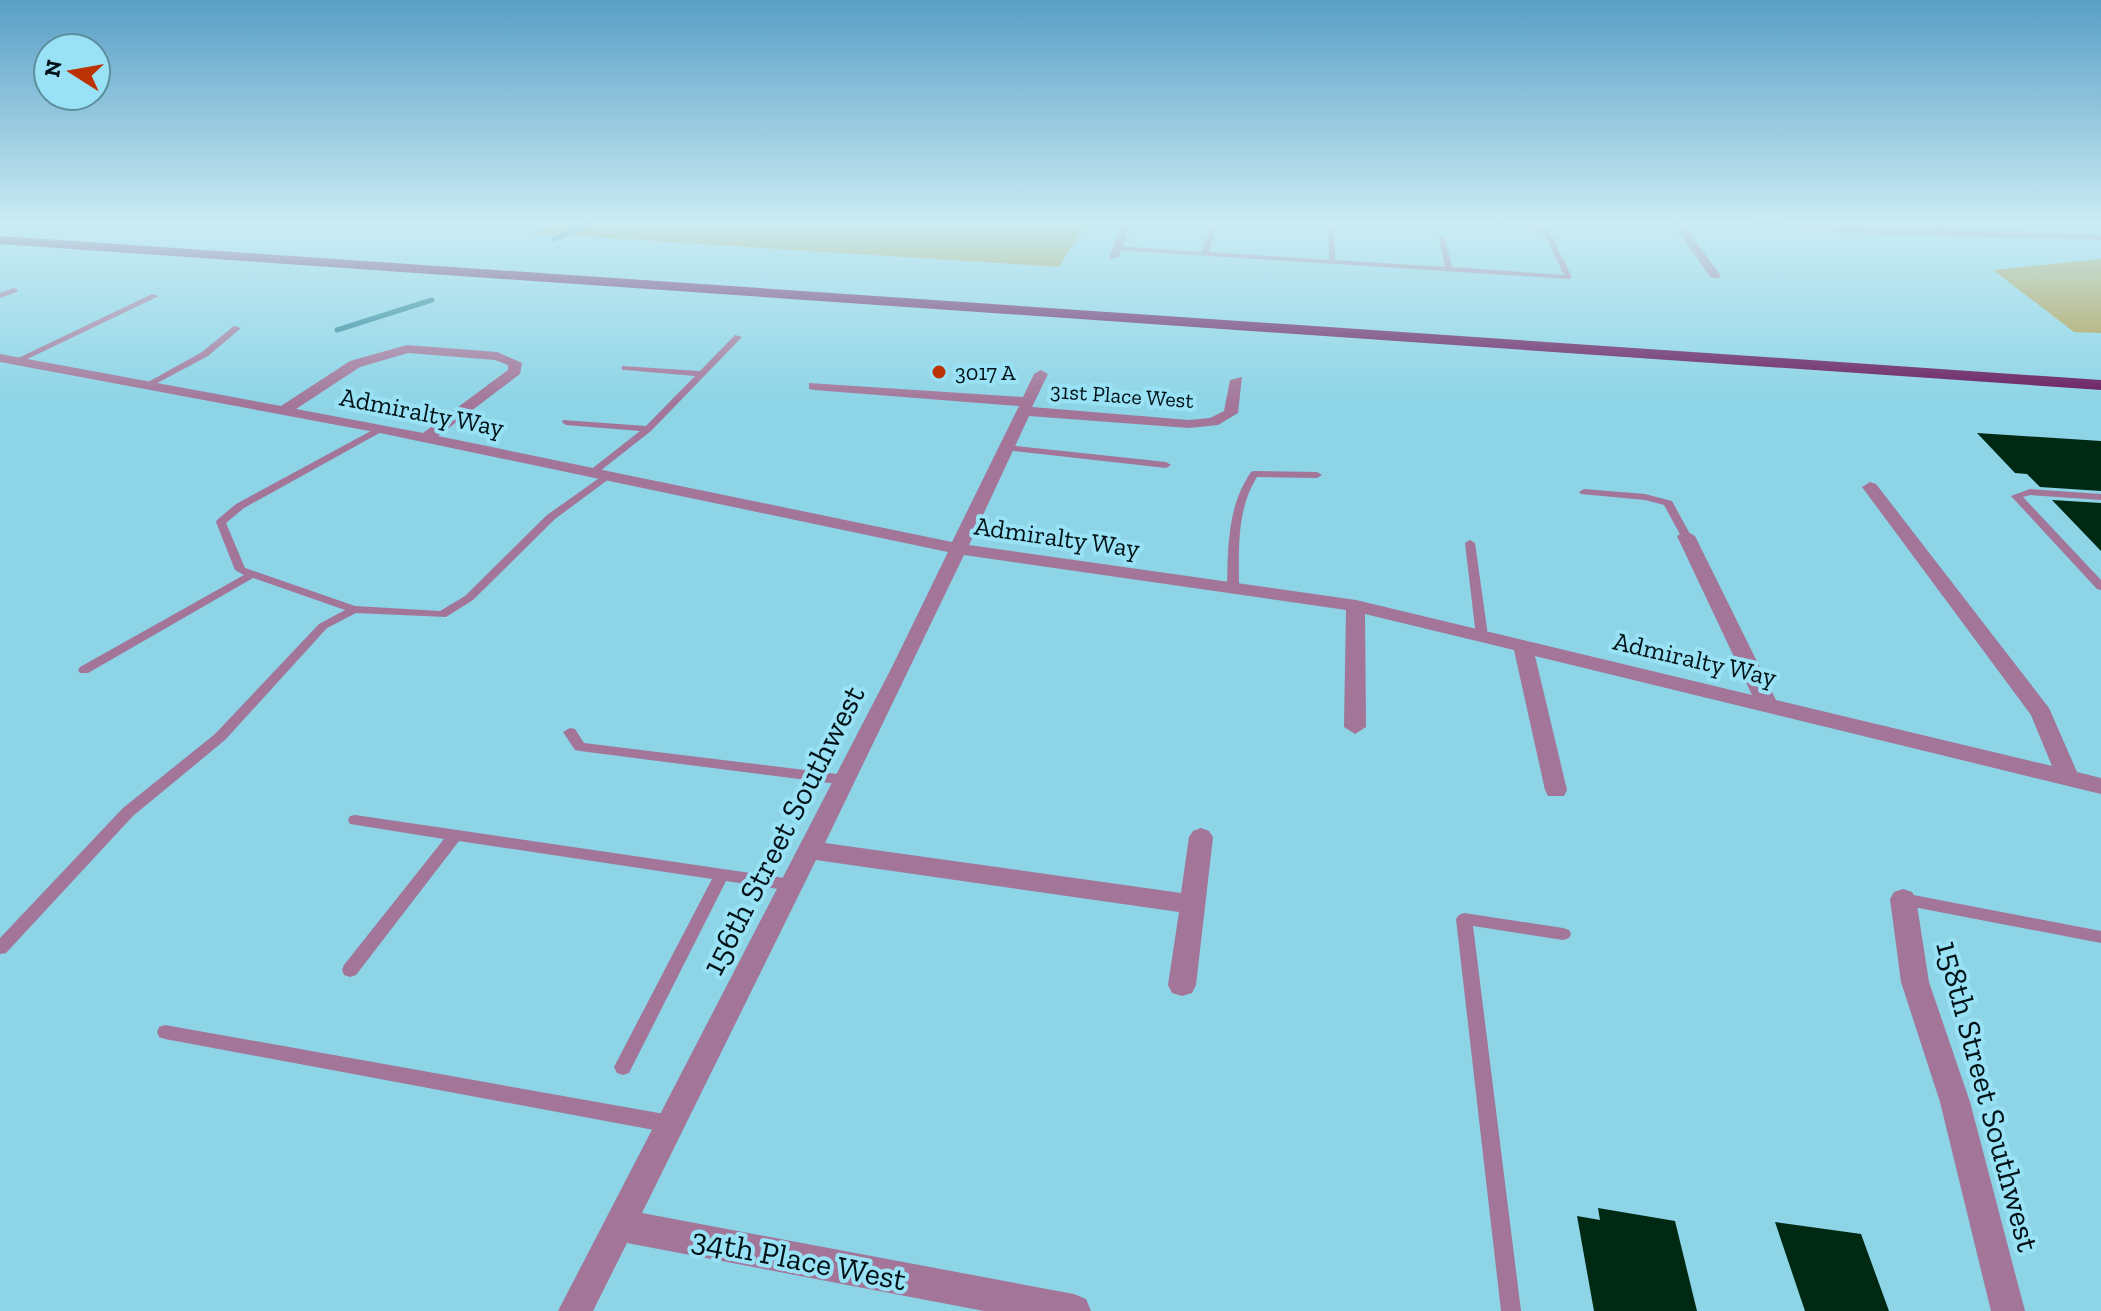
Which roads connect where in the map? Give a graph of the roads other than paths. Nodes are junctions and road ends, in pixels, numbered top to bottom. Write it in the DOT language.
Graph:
graph roads {
  1 [pos="626,283"];
  2 [pos="791,283"];
  3 [pos="14,290"];
  4 [pos="0,296"];
  5 [pos="155,296"];
  6 [pos="237,328"];
  7 [pos="738,337"];
  8 [pos="8,359"];
  9 [pos="625,368"];
  10 [pos="2101,373"];
  11 [pos="701,374"];
  12 [pos="1041,374"];
  13 [pos="1237,380"];
  14 [pos="2101,385"];
  15 [pos="145,386"];
  16 [pos="814,386"];
  17 [pos="1026,407"];
  18 [pos="283,411"];
  19 [pos="566,422"];
  20 [pos="380,429"];
  21 [pos="648,429"];
  22 [pos="426,438"];
  23 [pos="1007,448"];
  24 [pos="1166,465"];
  25 [pos="600,475"];
  26 [pos="1317,475"];
  27 [pos="1870,487"];
  28 [pos="1584,492"];
  29 [pos="2101,497"];
  30 [pos="1686,536"];
  31 [pos="1470,543"];
  32 [pos="960,549"];
  33 [pos="253,574"];
  34 [pos="2095,576"];
  35 [pos="2101,587"];
  36 [pos="1233,589"];
  37 [pos="1356,606"];
  38 [pos="354,609"];
  39 [pos="1482,636"];
  40 [pos="1523,645"];
  41 [pos="84,670"];
  42 [pos="1766,702"];
  43 [pos="1355,727"];
  44 [pos="570,732"];
  45 [pos="2068,778"];
  46 [pos="845,780"];
  47 [pos="2101,786"];
  48 [pos="1556,790"];
  49 [pos="355,820"];
  50 [pos="455,835"];
  51 [pos="1201,837"];
  52 [pos="809,850"];
  53 [pos="722,875"];
  54 [pos="791,885"];
  55 [pos="1903,899"];
  56 [pos="1192,904"];
  57 [pos="1563,934"];
  58 [pos="2101,937"];
  59 [pos="0,948"];
  60 [pos="350,970"];
  61 [pos="1182,985"];
  62 [pos="165,1032"];
  63 [pos="623,1067"];
  64 [pos="670,1124"];
  65 [pos="618,1225"];
  66 [pos="575,1311"];
  67 [pos="1074,1311"];
  68 [pos="1511,1311"];
  69 [pos="2008,1311"];
  1 -- 14 [label="highway"];
  2 -- 10 [label="highway"];
  3 -- 4 [label="lane"];
  5 -- 8 [label="lane"];
  6 -- 15 [label="lane"];
  7 -- 11 [label="lane"];
  8 -- 15 [label="street, Admiralty Way"];
  9 -- 11 [label="lane"];
  11 -- 21 [label="lane"];
  12 -- 17 [label="street, 156th Street Southwest"];
  13 -- 17 [label="street, 31st Place West"];
  15 -- 18 [label="street, Admiralty Way"];
  16 -- 17 [label="street"];
  17 -- 23 [label="street, 156th Street Southwest"];
  18 -- 20 [label="street, Admiralty Way"];
  18 -- 22 [label="street"];
  19 -- 21 [label="lane"];
  20 -- 22 [label="street, Admiralty Way"];
  20 -- 33 [label="lane"];
  21 -- 25 [label="lane"];
  22 -- 25 [label="street, Admiralty Way"];
  23 -- 24 [label="lane"];
  23 -- 32 [label="street, 156th Street Southwest"];
  25 -- 32 [label="street, Admiralty Way"];
  25 -- 38 [label="lane"];
  26 -- 36 [label="lane"];
  27 -- 45 [label="street"];
  28 -- 30 [label="lane"];
  29 -- 34 [label="lane"];
  30 -- 42 [label="street"];
  31 -- 39 [label="lane"];
  32 -- 36 [label="street, Admiralty Way"];
  32 -- 46 [label="street, 156th Street Southwest"];
  33 -- 38 [label="lane"];
  33 -- 41 [label="lane"];
  34 -- 35 [label="lane"];
  36 -- 37 [label="street, Admiralty Way"];
  37 -- 39 [label="street, Admiralty Way"];
  37 -- 43 [label="street"];
  38 -- 59 [label="lane"];
  39 -- 40 [label="street, Admiralty Way"];
  40 -- 42 [label="street, Admiralty Way"];
  40 -- 48 [label="street"];
  42 -- 45 [label="street, Admiralty Way"];
  44 -- 46 [label="lane"];
  45 -- 47 [label="street, Admiralty Way"];
  46 -- 52 [label="street, 156th Street Southwest"];
  49 -- 50 [label="lane"];
  50 -- 53 [label="lane"];
  50 -- 60 [label="lane"];
  51 -- 56 [label="street"];
  52 -- 54 [label="street, 156th Street Southwest"];
  52 -- 56 [label="street"];
  53 -- 54 [label="lane"];
  53 -- 63 [label="lane"];
  54 -- 64 [label="street, 156th Street Southwest"];
  55 -- 58 [label="lane"];
  55 -- 69 [label="street, 158th Street Southwest"];
  56 -- 61 [label="street"];
  57 -- 68 [label="lane"];
  62 -- 64 [label="lane"];
  64 -- 65 [label="street, 156th Street Southwest"];
  65 -- 66 [label="street, 156th Street Southwest"];
  65 -- 67 [label="street, 34th Place West"];
}
